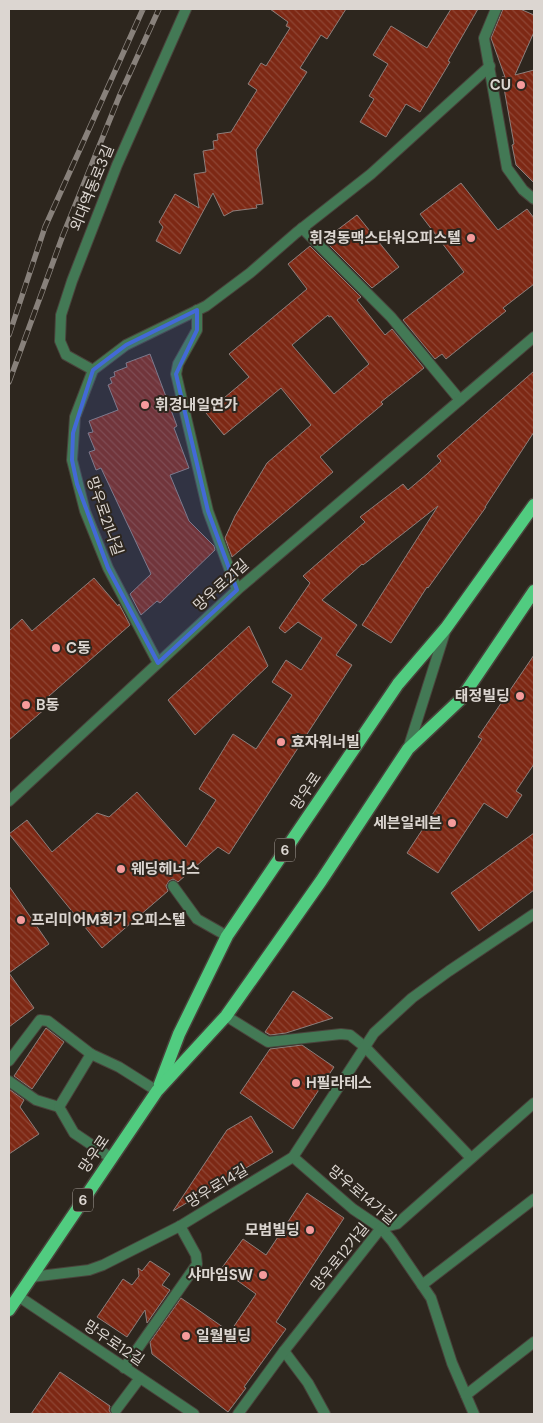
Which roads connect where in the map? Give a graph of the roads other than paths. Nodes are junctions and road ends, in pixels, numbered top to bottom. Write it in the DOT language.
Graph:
graph roads {
  1 [pos="186,9"];
  2 [pos="496,9"];
  3 [pos="490,66"];
  4 [pos="534,199"];
  5 [pos="302,228"];
  6 [pos="197,310"];
  7 [pos="534,336"];
  8 [pos="94,370"];
  9 [pos="460,400"];
  10 [pos="534,505"];
  11 [pos="237,590"];
  12 [pos="534,591"];
  13 [pos="446,628"];
  14 [pos="158,663"];
  15 [pos="408,749"];
  16 [pos="9,801"];
  17 [pos="173,886"];
  18 [pos="534,914"];
  19 [pos="227,936"];
  20 [pos="226,1016"];
  21 [pos="366,1047"];
  22 [pos="92,1054"];
  23 [pos="9,1061"];
  24 [pos="9,1081"];
  25 [pos="157,1091"];
  26 [pos="534,1103"];
  27 [pos="59,1107"];
  28 [pos="294,1157"];
  29 [pos="111,1158"];
  30 [pos="471,1158"];
  31 [pos="534,1199"];
  32 [pos="180,1226"];
  33 [pos="381,1228"];
  34 [pos="31,1277"];
  35 [pos="422,1285"];
  36 [pos="18,1296"];
  37 [pos="9,1310"];
  38 [pos="534,1342"];
  39 [pos="284,1351"];
  40 [pos="124,1368"];
  41 [pos="140,1378"];
  42 [pos="466,1395"];
  43 [pos="116,1410"];
  44 [pos="194,1414"];
  45 [pos="238,1414"];
  46 [pos="325,1414"];
  47 [pos="474,1414"];
  1 -- 8 [label="street, 외대역동로3길"];
  2 -- 3 [label="street"];
  3 -- 4 [label="street"];
  3 -- 5 [label="street"];
  5 -- 6 [label="street"];
  5 -- 9 [label="street"];
  6 -- 8 [label="street"];
  6 -- 11 [label="street"];
  7 -- 9 [label="street, 망우로21길"];
  8 -- 14 [label="street, 망우로21나길"];
  9 -- 11 [label="street, 망우로21길"];
  10 -- 13 [label="main road, 망우로 / 6"];
  11 -- 14 [label="street, 망우로21길"];
  12 -- 15 [label="main road, 망우로 / 6"];
  13 -- 15 [label="street"];
  13 -- 19 [label="main road, 망우로 / 6"];
  14 -- 16 [label="street, 망우로21길"];
  15 -- 20 [label="main road, 망우로 / 6"];
  17 -- 19 [label="street"];
  18 -- 21 [label="street, 망우로14길"];
  19 -- 25 [label="main road, 망우로 / 6"];
  20 -- 21 [label="street"];
  20 -- 25 [label="main road, 망우로 / 6"];
  21 -- 28 [label="street, 망우로14길"];
  21 -- 30 [label="street"];
  22 -- 23 [label="street"];
  22 -- 25 [label="street"];
  22 -- 27 [label="street"];
  24 -- 27 [label="street"];
  25 -- 29 [label="main road, 망우로 / 6"];
  26 -- 30 [label="street, 망우로12가길"];
  27 -- 29 [label="street"];
  28 -- 32 [label="street, 망우로14길"];
  28 -- 33 [label="street, 망우로14가길"];
  29 -- 34 [label="main road, 망우로 / 6"];
  30 -- 33 [label="street, 망우로12가길"];
  31 -- 35 [label="street"];
  32 -- 34 [label="street, 망우로14길"];
  32 -- 40 [label="street"];
  33 -- 35 [label="street, 망우로14가길"];
  33 -- 39 [label="street, 망우로12가길"];
  34 -- 36 [label="main road, 망우로 / 6"];
  35 -- 42 [label="street, 망우로14가길"];
  36 -- 37 [label="main road, 망우로 / 6"];
  36 -- 40 [label="street, 망우로12길"];
  38 -- 42 [label="street"];
  39 -- 45 [label="street, 망우로12가길"];
  39 -- 46 [label="street"];
  40 -- 41 [label="street, 망우로12길"];
  41 -- 43 [label="street"];
  41 -- 44 [label="street, 망우로12길"];
  42 -- 47 [label="street, 망우로14가길"];
}
